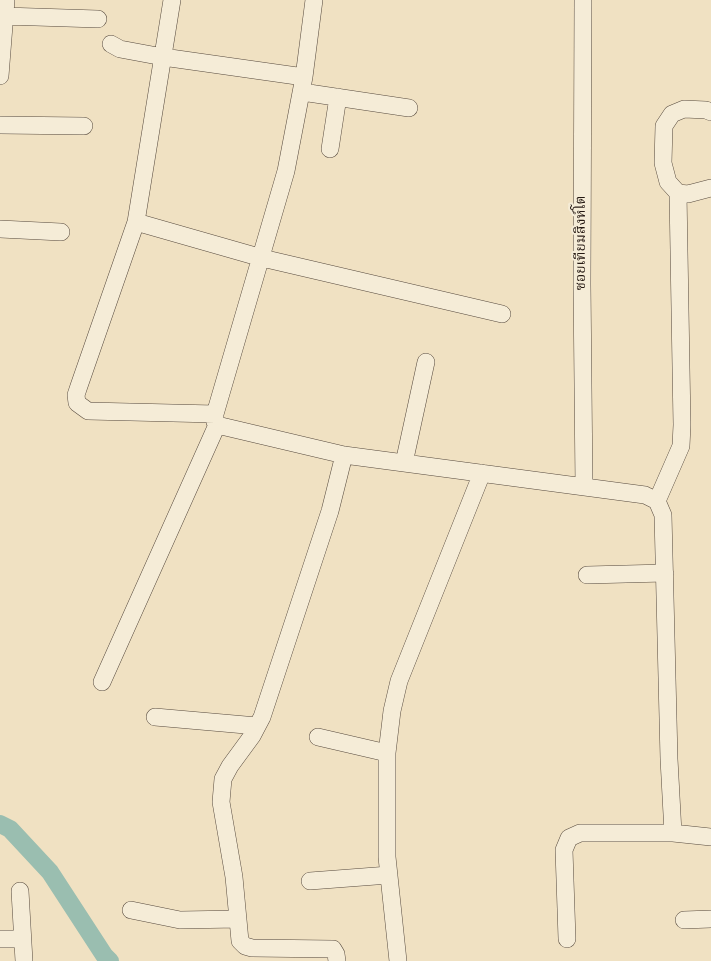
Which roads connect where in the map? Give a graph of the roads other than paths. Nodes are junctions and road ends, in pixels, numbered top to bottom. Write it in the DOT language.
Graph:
graph roads {
  1 [pos="172,0"];
  2 [pos="314,0"];
  3 [pos="583,0"];
  4 [pos="5,8"];
  5 [pos="98,19"];
  6 [pos="111,44"];
  7 [pos="163,57"];
  8 [pos="0,76"];
  9 [pos="303,85"];
  10 [pos="338,97"];
  11 [pos="409,108"];
  12 [pos="711,112"];
  13 [pos="0,125"];
  14 [pos="84,126"];
  15 [pos="330,149"];
  16 [pos="711,188"];
  17 [pos="678,194"];
  18 [pos="136,222"];
  19 [pos="0,229"];
  20 [pos="61,232"];
  21 [pos="262,258"];
  22 [pos="502,314"];
  23 [pos="426,362"];
  24 [pos="216,420"];
  25 [pos="344,455"];
  26 [pos="404,463"];
  27 [pos="482,473"];
  28 [pos="584,486"];
  29 [pos="657,502"];
  30 [pos="665,573"];
  31 [pos="587,575"];
  32 [pos="102,682"];
  33 [pos="155,716"];
  34 [pos="256,726"];
  35 [pos="318,737"];
  36 [pos="387,753"];
  37 [pos="673,833"];
  38 [pos="711,837"];
  39 [pos="389,875"];
  40 [pos="310,881"];
  41 [pos="20,891"];
  42 [pos="132,910"];
  43 [pos="238,919"];
  44 [pos="711,919"];
  45 [pos="684,920"];
  46 [pos="22,938"];
  47 [pos="0,939"];
  48 [pos="567,939"];
  49 [pos="24,961"];
  50 [pos="337,961"];
  51 [pos="398,961"];
  1 -- 7 [label="street"];
  2 -- 9 [label="street"];
  3 -- 28 [label="street, ซอยเทียมสิงห์โต"];
  4 -- 5 [label="street"];
  4 -- 8 [label="street"];
  6 -- 7 [label="street"];
  7 -- 9 [label="street"];
  7 -- 18 [label="street"];
  9 -- 10 [label="street"];
  9 -- 21 [label="street"];
  10 -- 11 [label="street"];
  10 -- 15 [label="street"];
  12 -- 17 [label="street"];
  13 -- 14 [label="street"];
  16 -- 17 [label="street"];
  17 -- 29 [label="street"];
  18 -- 21 [label="street"];
  18 -- 24 [label="street"];
  19 -- 20 [label="street"];
  21 -- 22 [label="street"];
  21 -- 24 [label="street"];
  23 -- 26 [label="street"];
  24 -- 25 [label="street"];
  24 -- 32 [label="street"];
  25 -- 26 [label="street"];
  25 -- 34 [label="street"];
  26 -- 27 [label="street"];
  27 -- 28 [label="street"];
  27 -- 36 [label="street"];
  28 -- 29 [label="street"];
  29 -- 30 [label="street"];
  30 -- 31 [label="street"];
  30 -- 37 [label="street"];
  33 -- 34 [label="street"];
  34 -- 43 [label="street"];
  35 -- 36 [label="street"];
  36 -- 39 [label="street"];
  37 -- 38 [label="street"];
  37 -- 48 [label="street"];
  39 -- 40 [label="street"];
  39 -- 51 [label="street"];
  41 -- 46 [label="street"];
  42 -- 43 [label="street"];
  43 -- 50 [label="street"];
  44 -- 45 [label="street"];
  46 -- 47 [label="street"];
  46 -- 49 [label="street"];
}
